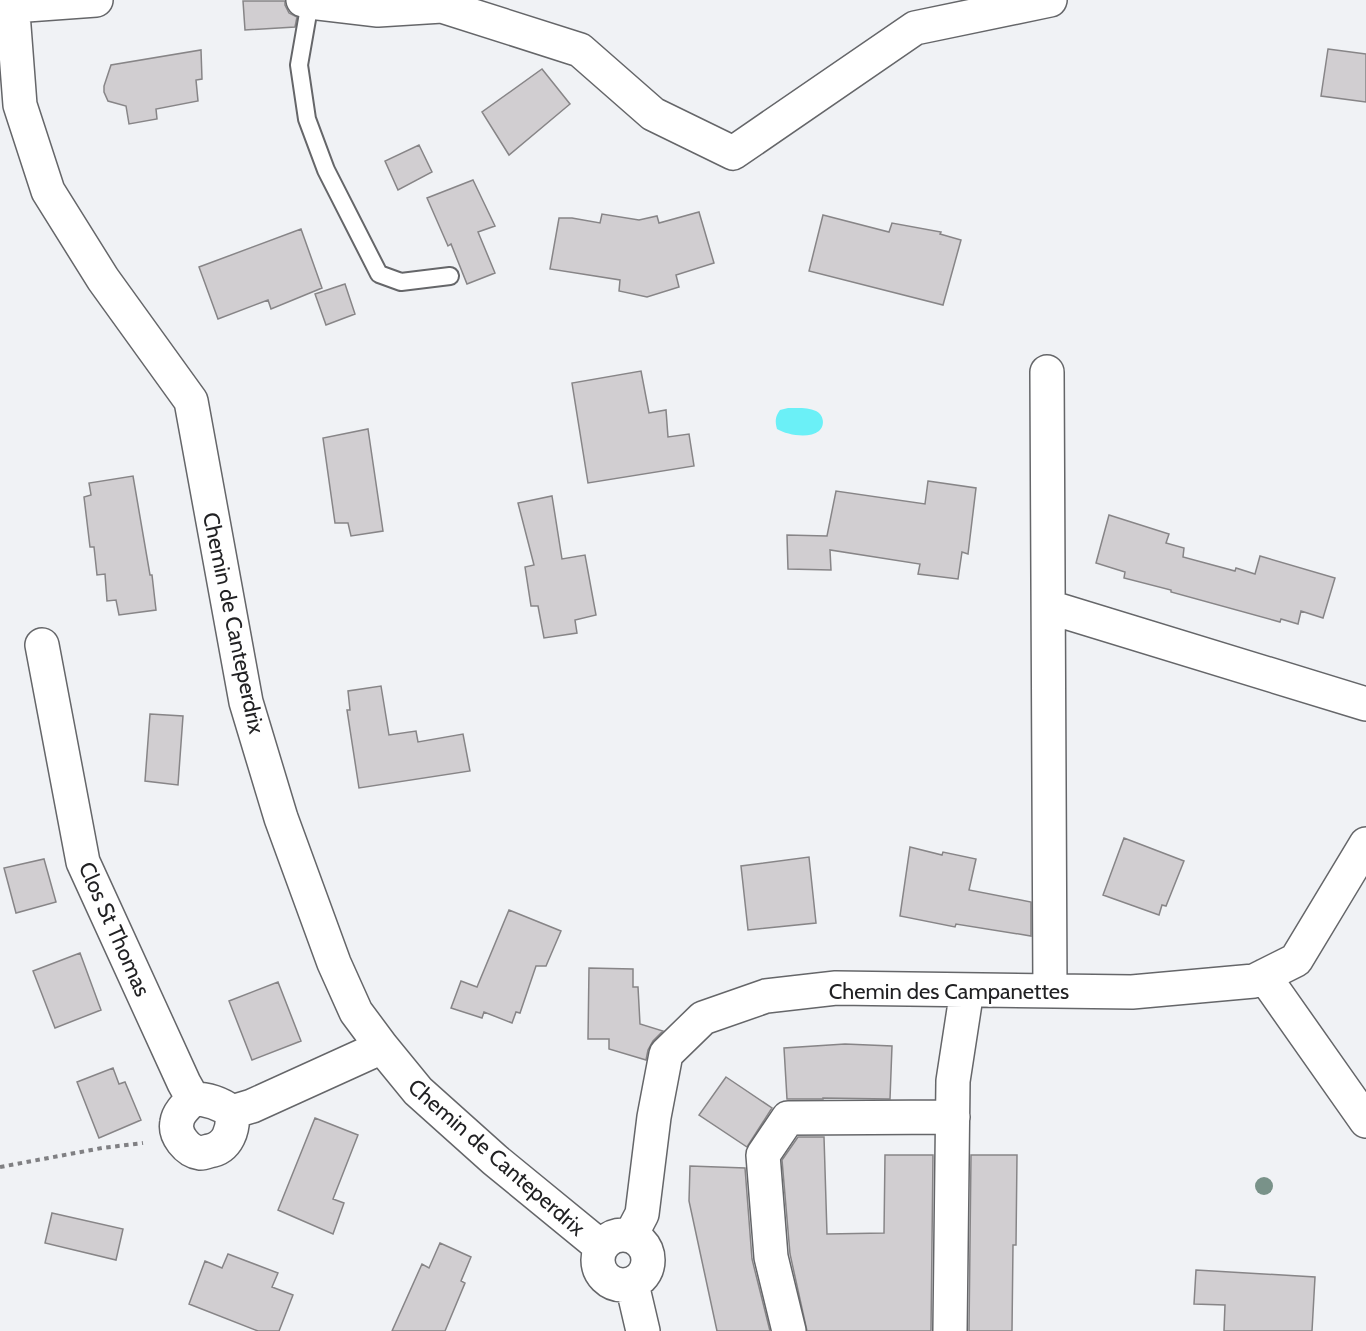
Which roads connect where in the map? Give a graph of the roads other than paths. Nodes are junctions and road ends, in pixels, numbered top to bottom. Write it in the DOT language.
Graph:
graph roads {
  1 [pos="96,0"];
  2 [pos="1050,0"];
  3 [pos="307,1"];
  4 [pos="12,3"];
  5 [pos="450,276"];
  6 [pos="1047,372"];
  7 [pos="1048,607"];
  8 [pos="42,645"];
  9 [pos="1366,704"];
  10 [pos="1366,844"];
  11 [pos="1264,976"];
  12 [pos="967,990"];
  13 [pos="1050,991"];
  14 [pos="382,1047"];
  15 [pos="193,1099"];
  16 [pos="232,1112"];
  17 [pos="953,1117"];
  18 [pos="1366,1121"];
  19 [pos="631,1235"];
  20 [pos="600,1246"];
  21 [pos="632,1284"];
  22 [pos="643,1331"];
  23 [pos="789,1331"];
  24 [pos="950,1331"];
  1 -- 4 [label="street"];
  2 -- 3 [label="street"];
  3 -- 5 [label="lane"];
  4 -- 14 [label="street, Chemin de Canteperdrix"];
  6 -- 7 [label="street"];
  7 -- 9 [label="street"];
  7 -- 13 [label="street"];
  8 -- 15 [label="street, Clos St Thomas"];
  10 -- 11 [label="street, Chemin des Campanettes"];
  11 -- 13 [label="street, Chemin des Campanettes"];
  11 -- 18 [label="street"];
  12 -- 13 [label="street, Chemin des Campanettes"];
  12 -- 17 [label="street"];
  12 -- 19 [label="street, Chemin des Campanettes"];
  14 -- 16 [label="street"];
  14 -- 20 [label="street, Chemin de Canteperdrix"];
  15 -- 16 [label="street"];
  15 -- 16 [label="street"];
  17 -- 23 [label="street"];
  17 -- 24 [label="street"];
  19 -- 20 [label="street, Chemin de Canteperdrix"];
  19 -- 21 [label="street"];
  20 -- 21 [label="street, Chemin de Canteperdrix"];
  21 -- 22 [label="street"];
}
